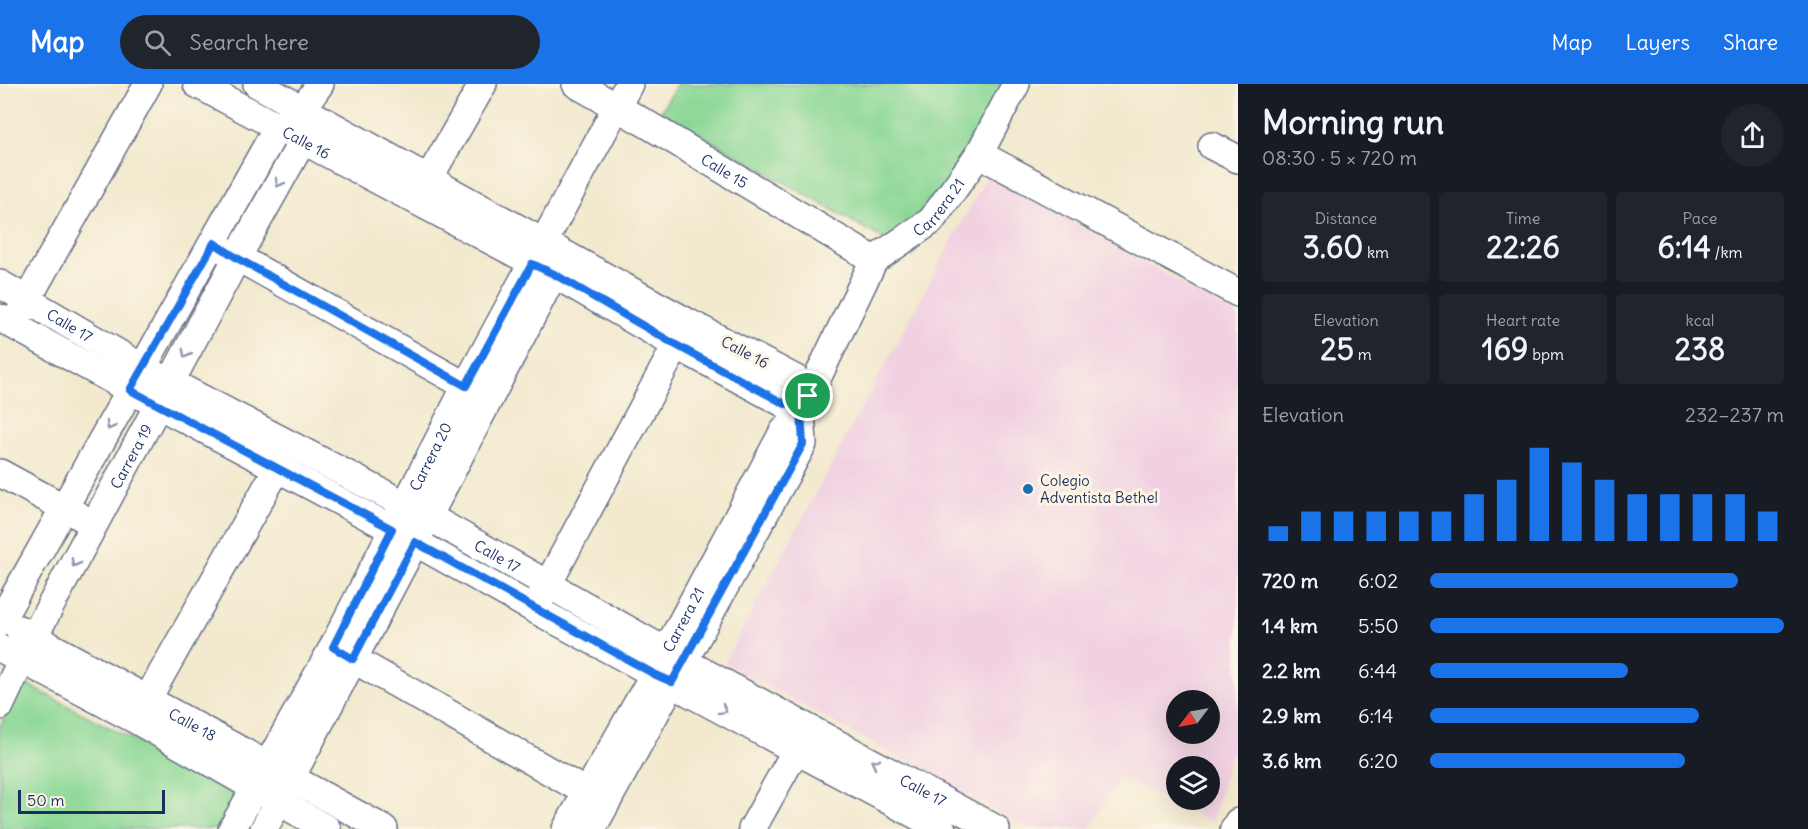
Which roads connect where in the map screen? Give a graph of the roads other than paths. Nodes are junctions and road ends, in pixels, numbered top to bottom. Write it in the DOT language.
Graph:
graph roads {
  1 [pos="148,84"];
  2 [pos="197,84"];
  3 [pos="257,84"];
  4 [pos="320,84"];
  5 [pos="483,84"];
  6 [pos="576,84"];
  7 [pos="1016,84"];
  8 [pos="623,95"];
  9 [pos="303,109"];
  10 [pos="278,126"];
  11 [pos="303,140"];
  12 [pos="1212,146"];
  13 [pos="979,154"];
  14 [pos="1238,159"];
  15 [pos="429,178"];
  16 [pos="214,243"];
  17 [pos="237,258"];
  18 [pos="548,258"];
  19 [pos="874,260"];
  20 [pos="0,285"];
  21 [pos="1238,293"];
  22 [pos="28,301"];
  23 [pos="6,322"];
  24 [pos="682,334"];
  25 [pos="136,379"];
  26 [pos="466,386"];
  27 [pos="165,393"];
  28 [pos="804,404"];
  29 [pos="277,469"];
  30 [pos="0,473"];
  31 [pos="405,504"];
  32 [pos="65,508"];
  33 [pos="429,517"];
  34 [pos="96,524"];
  35 [pos="392,529"];
  36 [pos="415,542"];
  37 [pos="548,585"];
  38 [pos="534,609"];
  39 [pos="0,621"];
  40 [pos="19,648"];
  41 [pos="343,653"];
  42 [pos="669,667"];
  43 [pos="0,706"];
  44 [pos="141,709"];
  45 [pos="796,750"];
  46 [pos="270,777"];
  47 [pos="596,798"];
  48 [pos="279,803"];
  49 [pos="926,816"];
  50 [pos="1238,822"];
  51 [pos="232,829"];
  52 [pos="264,829"];
  53 [pos="327,829"];
  54 [pos="384,829"];
  55 [pos="566,829"];
  56 [pos="592,829"];
  57 [pos="752,829"];
  58 [pos="996,829"];
  59 [pos="1234,829"];
  1 -- 22 [label="street"];
  2 -- 10 [label="street, Calle 16"];
  3 -- 9 [label="street, Calle 16"];
  4 -- 9 [label="street"];
  5 -- 15 [label="street"];
  6 -- 8 [label="street, Calle 15"];
  7 -- 13 [label="street, Carrera 21"];
  8 -- 18 [label="street, Carrera 20"];
  8 -- 19 [label="street, Calle 15"];
  9 -- 10 [label="street"];
  9 -- 11 [label="street, Carrera 19"];
  9 -- 15 [label="street, Calle 16"];
  10 -- 11 [label="street, Calle 16"];
  10 -- 16 [label="street"];
  11 -- 17 [label="street, Carrera 19, one-way"];
  11 -- 18 [label="street, Calle 16"];
  12 -- 14 [label="street"];
  13 -- 19 [label="street, Carrera 21"];
  13 -- 21 [label="street"];
  15 -- 18 [label="street, Calle 16"];
  16 -- 17 [label="street"];
  16 -- 25 [label="street"];
  17 -- 26 [label="street"];
  17 -- 27 [label="street, Carrera 19, one-way"];
  18 -- 24 [label="street, Calle 16"];
  18 -- 26 [label="street, Carrera 20"];
  18 -- 33 [label="street, Carrera 20"];
  19 -- 28 [label="street, Carrera 21"];
  20 -- 22 [label="street, Calle 17"];
  22 -- 23 [label="street"];
  22 -- 25 [label="street, Calle 17"];
  23 -- 25 [label="street, Calle 17"];
  24 -- 28 [label="street, Calle 16"];
  24 -- 37 [label="street"];
  25 -- 27 [label="street, Calle 17"];
  25 -- 32 [label="street, one-way"];
  26 -- 31 [label="street, Carrera 20"];
  27 -- 29 [label="street, Calle 17"];
  27 -- 31 [label="street, Calle 17"];
  27 -- 34 [label="street, Carrera 19"];
  28 -- 42 [label="street, Carrera 21"];
  29 -- 35 [label="street, Calle 17"];
  29 -- 44 [label="street"];
  30 -- 32 [label="street"];
  31 -- 33 [label="street, Calle 17"];
  31 -- 35 [label="street, Carrera 20"];
  32 -- 34 [label="street"];
  32 -- 39 [label="street"];
  33 -- 36 [label="street, Carrera 20"];
  33 -- 37 [label="street, Calle 17"];
  34 -- 40 [label="street, Carrera 19, one-way"];
  35 -- 36 [label="street, Calle 17"];
  35 -- 41 [label="street, Carrera 20"];
  36 -- 38 [label="street, Calle 17"];
  36 -- 41 [label="street, Carrera 20"];
  37 -- 38 [label="street"];
  37 -- 42 [label="street, Calle 17"];
  38 -- 42 [label="street, Calle 17"];
  39 -- 40 [label="street, Calle 18"];
  40 -- 43 [label="street, Carrera 19"];
  40 -- 44 [label="street, Calle 18"];
  41 -- 46 [label="street, Carrera 20"];
  41 -- 47 [label="street"];
  42 -- 45 [label="street, Calle 17, one-way"];
  42 -- 47 [label="street, Carrera 21"];
  49 -- 42 [label="street, Calle 17, one-way"];
  44 -- 46 [label="street, Calle 18"];
  45 -- 49 [label="street, Calle 17"];
  45 -- 57 [label="street"];
  46 -- 48 [label="street, Calle 18"];
  46 -- 51 [label="street, Carrera 20"];
  46 -- 54 [label="street, Calle 18"];
  47 -- 55 [label="street, Carrera 21"];
  47 -- 56 [label="street, Carrera 21"];
  48 -- 52 [label="street"];
  48 -- 53 [label="street, Calle 18"];
  49 -- 58 [label="street, Calle 17"];
  50 -- 59 [label="street"];
}
